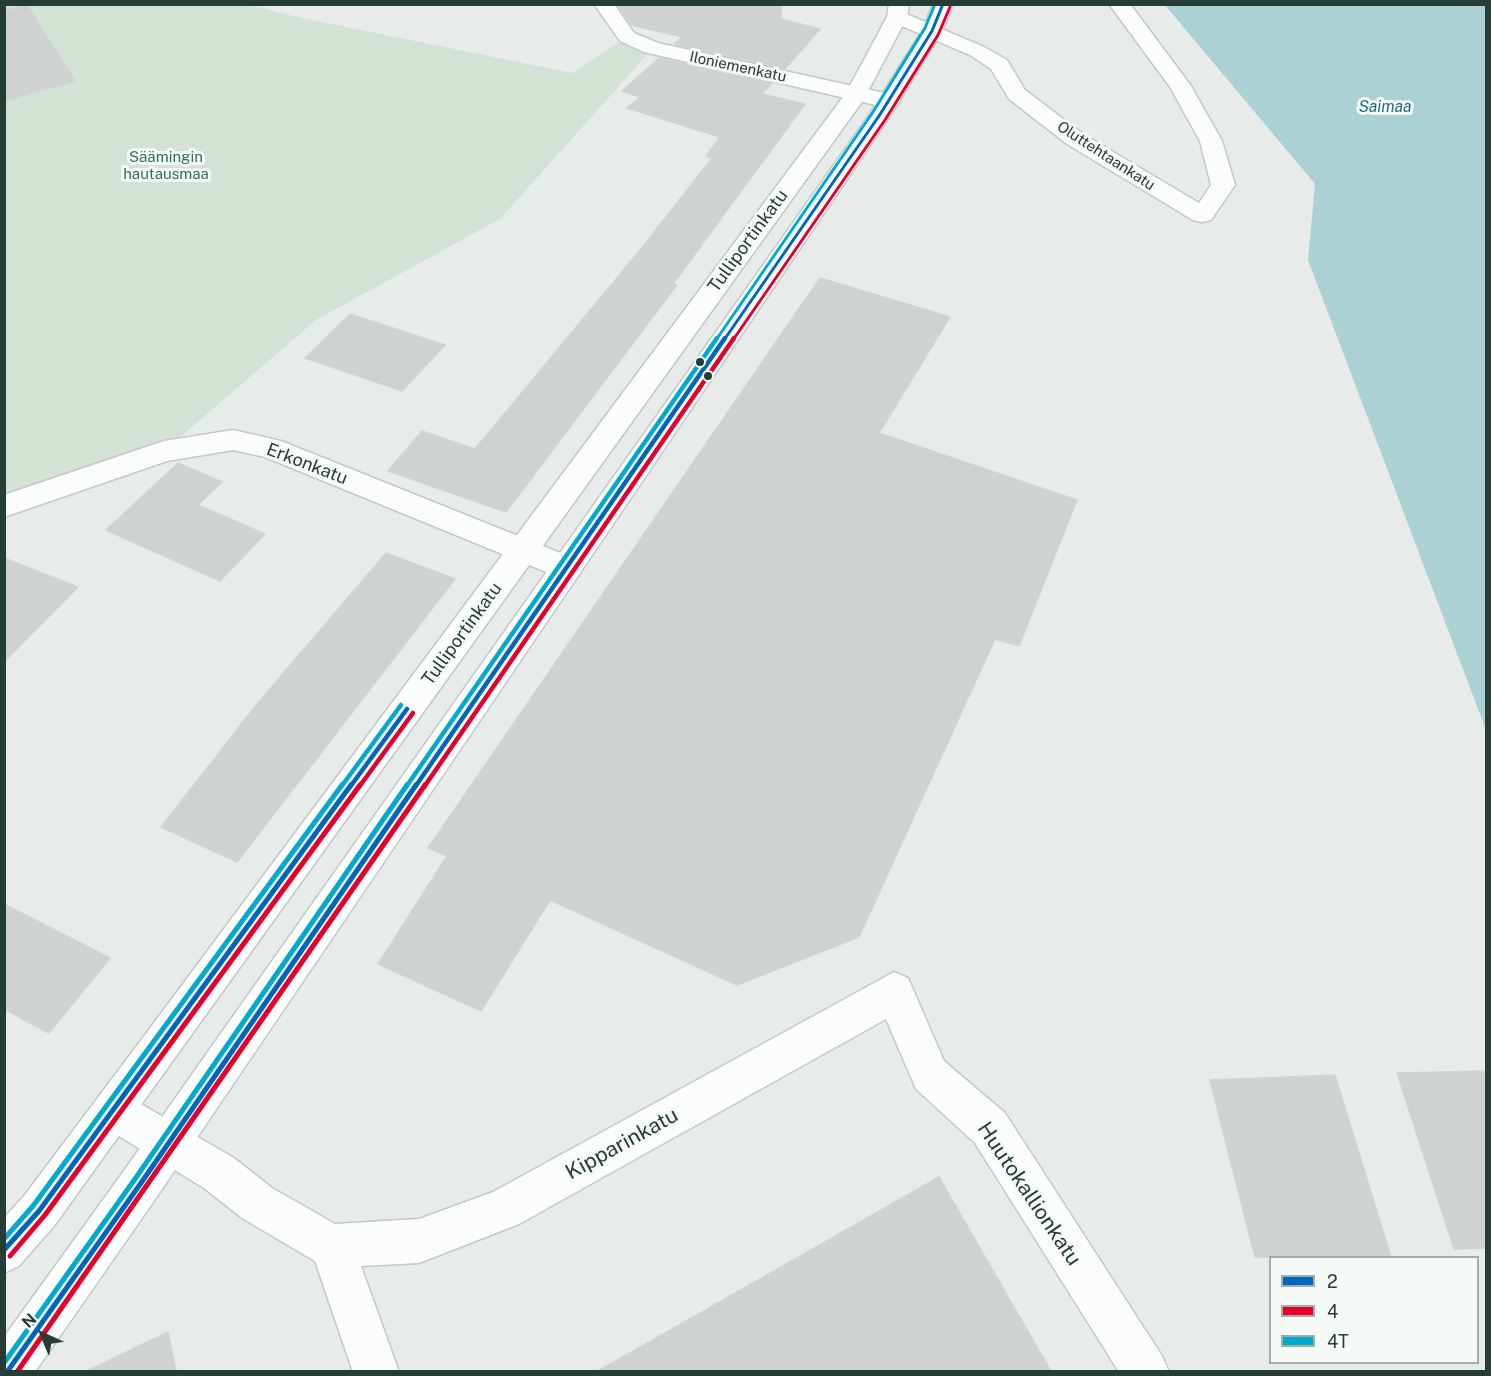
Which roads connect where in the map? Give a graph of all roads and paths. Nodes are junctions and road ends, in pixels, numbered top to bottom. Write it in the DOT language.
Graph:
graph roads {
  1 [pos="604,4"];
  2 [pos="1119,4"];
  3 [pos="898,10"];
  4 [pos="937,18"];
  5 [pos="856,94"];
  6 [pos="889,101"];
  7 [pos="4,506"];
  8 [pos="522,552"];
  9 [pos="567,568"];
  10 [pos="894,991"];
  11 [pos="113,1110"];
  12 [pos="168,1143"];
  13 [pos="332,1246"];
  14 [pos="4,1251"];
  15 [pos="7,1371"];
  16 [pos="375,1371"];
  17 [pos="1146,1371"];
  1 -- 5 [label="main road, Iloniemenkatu"];
  2 -- 4 [label="main road, Oluttehtaankatu"];
  3 -- 4 [label="main road, Oluttehtaankatu"];
  3 -- 5 [label="main road, Tulliportinkatu"];
  4 -- 6 [label="main road, Tulliportinkatu"];
  5 -- 6 [label="main road, Iloniemenkatu"];
  5 -- 8 [label="main road, Tulliportinkatu"];
  6 -- 9 [label="main road, Tulliportinkatu"];
  7 -- 8 [label="main road, Erkonkatu"];
  8 -- 9 [label="main road, Erkonkatu"];
  8 -- 11 [label="main road, Tulliportinkatu"];
  9 -- 12 [label="main road, Tulliportinkatu"];
  10 -- 13 [label="main road, Kipparinkatu"];
  10 -- 17 [label="main road, Huutokallionkatu"];
  11 -- 12 [label="main road"];
  11 -- 14 [label="main road, Tulliportinkatu"];
  12 -- 13 [label="main road"];
  12 -- 15 [label="main road, Tulliportinkatu"];
  13 -- 16 [label="main road"];
}
